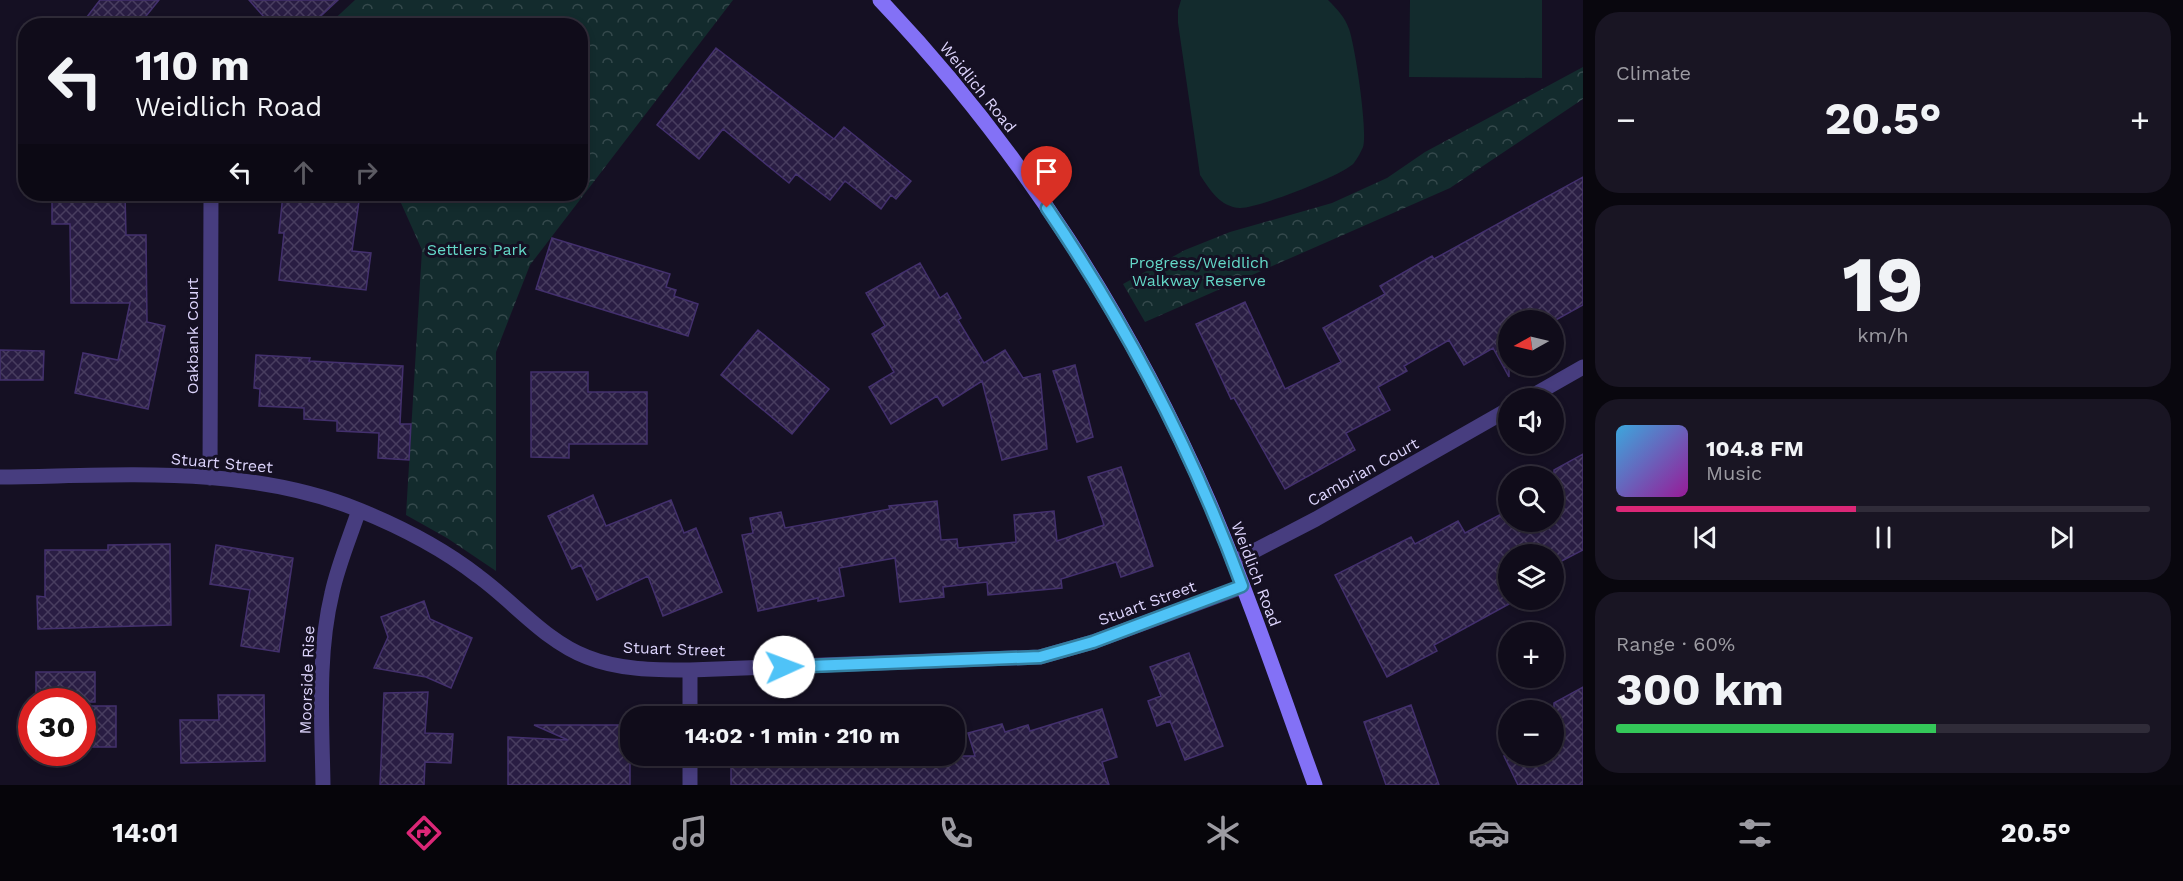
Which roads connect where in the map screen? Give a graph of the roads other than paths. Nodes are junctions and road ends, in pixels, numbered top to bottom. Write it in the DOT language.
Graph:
graph roads {
  1 [pos="880,0"];
  2 [pos="211,201"];
  3 [pos="1583,367"];
  4 [pos="1546,388"];
  5 [pos="1498,415"];
  6 [pos="0,477"];
  7 [pos="210,478"];
  8 [pos="359,510"];
  9 [pos="1233,561"];
  10 [pos="1242,586"];
  11 [pos="690,670"];
  12 [pos="690,706"];
  13 [pos="690,766"];
  14 [pos="323,785"];
  15 [pos="690,785"];
  16 [pos="1316,785"];
  1 -- 9 [label="street, Weidlich Road"];
  2 -- 7 [label="street, Oakbank Court"];
  3 -- 4 [label="street"];
  5 -- 9 [label="street, Cambrian Court"];
  6 -- 7 [label="street, Stuart Street"];
  7 -- 8 [label="street, Stuart Street"];
  8 -- 11 [label="street, Stuart Street"];
  8 -- 14 [label="street, Moorside Rise"];
  9 -- 10 [label="street, Weidlich Road"];
  10 -- 11 [label="street, Stuart Street"];
  10 -- 16 [label="street, Weidlich Road"];
  11 -- 12 [label="street"];
  13 -- 15 [label="street"];
}
